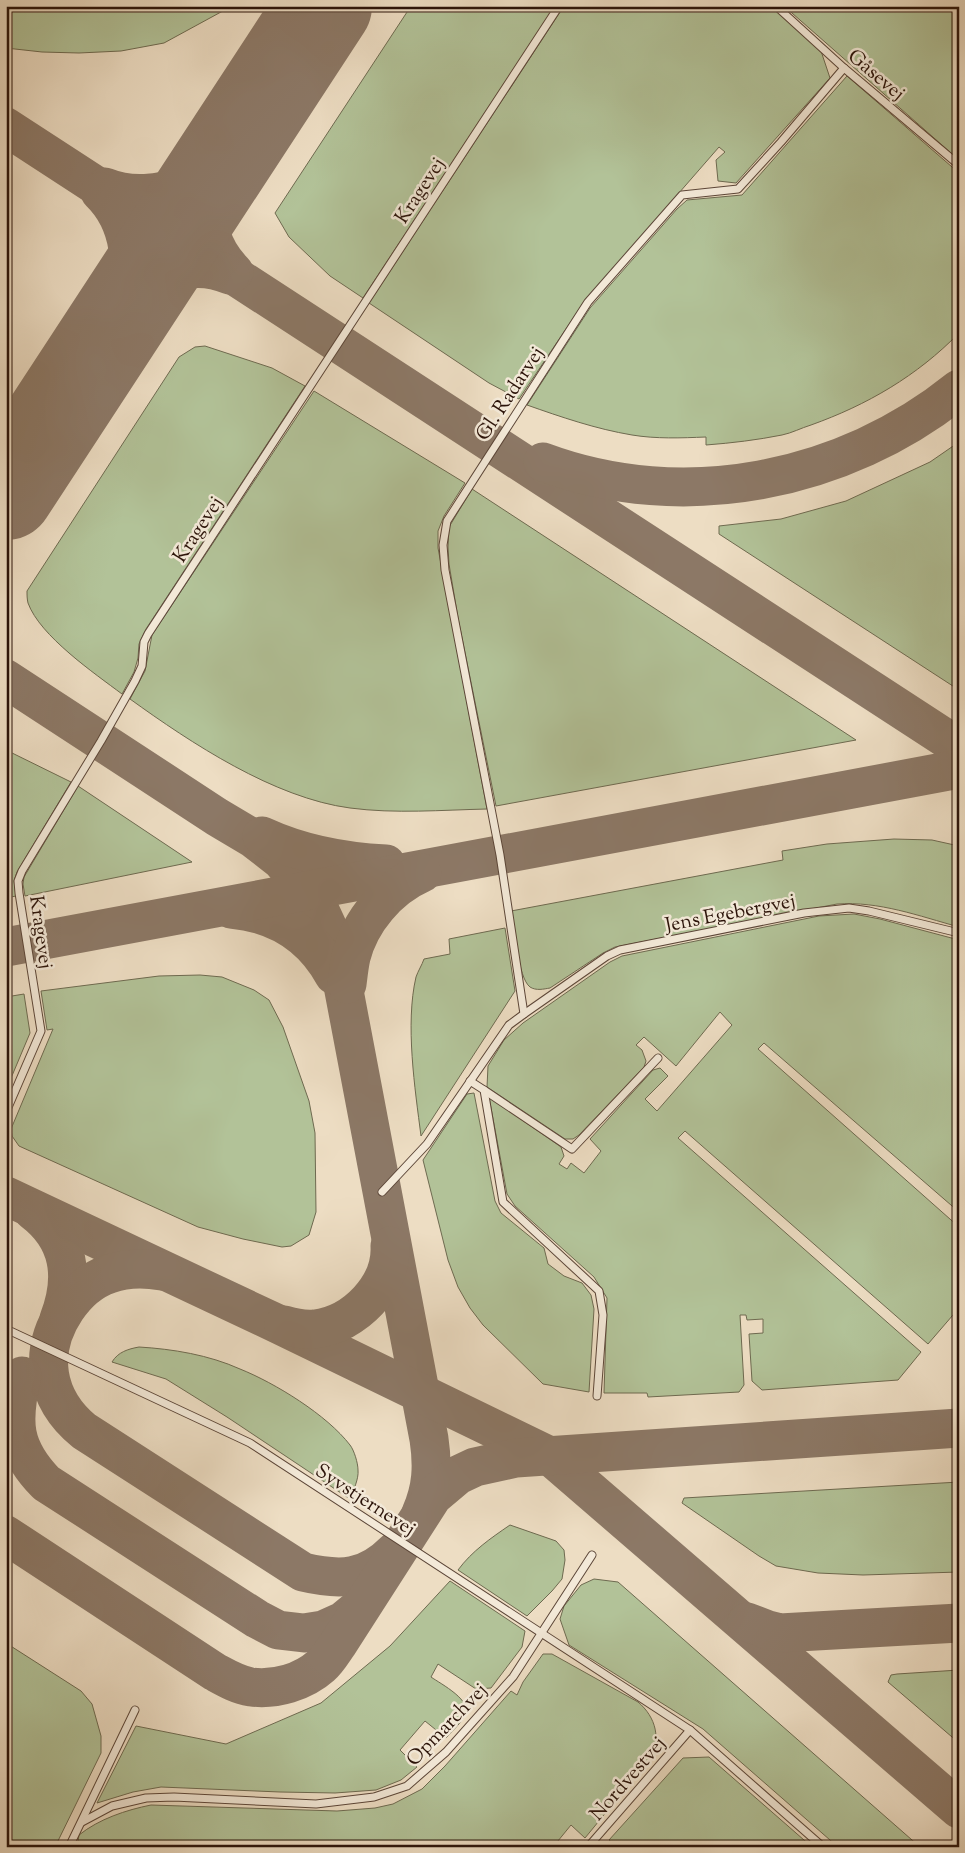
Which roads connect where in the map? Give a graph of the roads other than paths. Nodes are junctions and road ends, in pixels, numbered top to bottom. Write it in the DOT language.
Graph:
graph roads {
  1 [pos="559,6"];
  2 [pos="776,6"];
  3 [pos="844,68"];
  4 [pos="959,165"];
  5 [pos="959,933"];
  6 [pos="524,1014"];
  7 [pos="658,1058"];
  8 [pos="470,1081"];
  9 [pos="484,1090"];
  10 [pos="6,1112"];
  11 [pos="382,1192"];
  12 [pos="6,1329"];
  13 [pos="597,1396"];
  14 [pos="592,1555"];
  15 [pos="542,1633"];
  16 [pos="134,1710"];
  17 [pos="690,1730"];
  18 [pos="82,1822"];
  19 [pos="69,1847"];
  20 [pos="588,1847"];
  21 [pos="823,1847"];
  1 -- 10 [label="lane, Kragevej"];
  2 -- 3 [label="lane, Gåsevej"];
  3 -- 4 [label="lane, Gåsevej"];
  3 -- 6 [label="lane, Gl. Radarvej"];
  5 -- 6 [label="lane, Jens Egebergvej"];
  6 -- 8 [label="lane, Jens Egebergvej"];
  7 -- 9 [label="lane"];
  8 -- 9 [label="lane"];
  8 -- 11 [label="lane, Jens Egebergvej"];
  9 -- 13 [label="lane"];
  12 -- 15 [label="lane, Syvstjernevej"];
  14 -- 15 [label="lane, Opmarchvej"];
  15 -- 17 [label="lane, Syvstjernevej"];
  15 -- 18 [label="lane, Opmarchvej"];
  16 -- 18 [label="lane"];
  17 -- 20 [label="lane, Nordvestvej"];
  17 -- 21 [label="lane, Syvstjernevej"];
  18 -- 19 [label="lane"];
}
